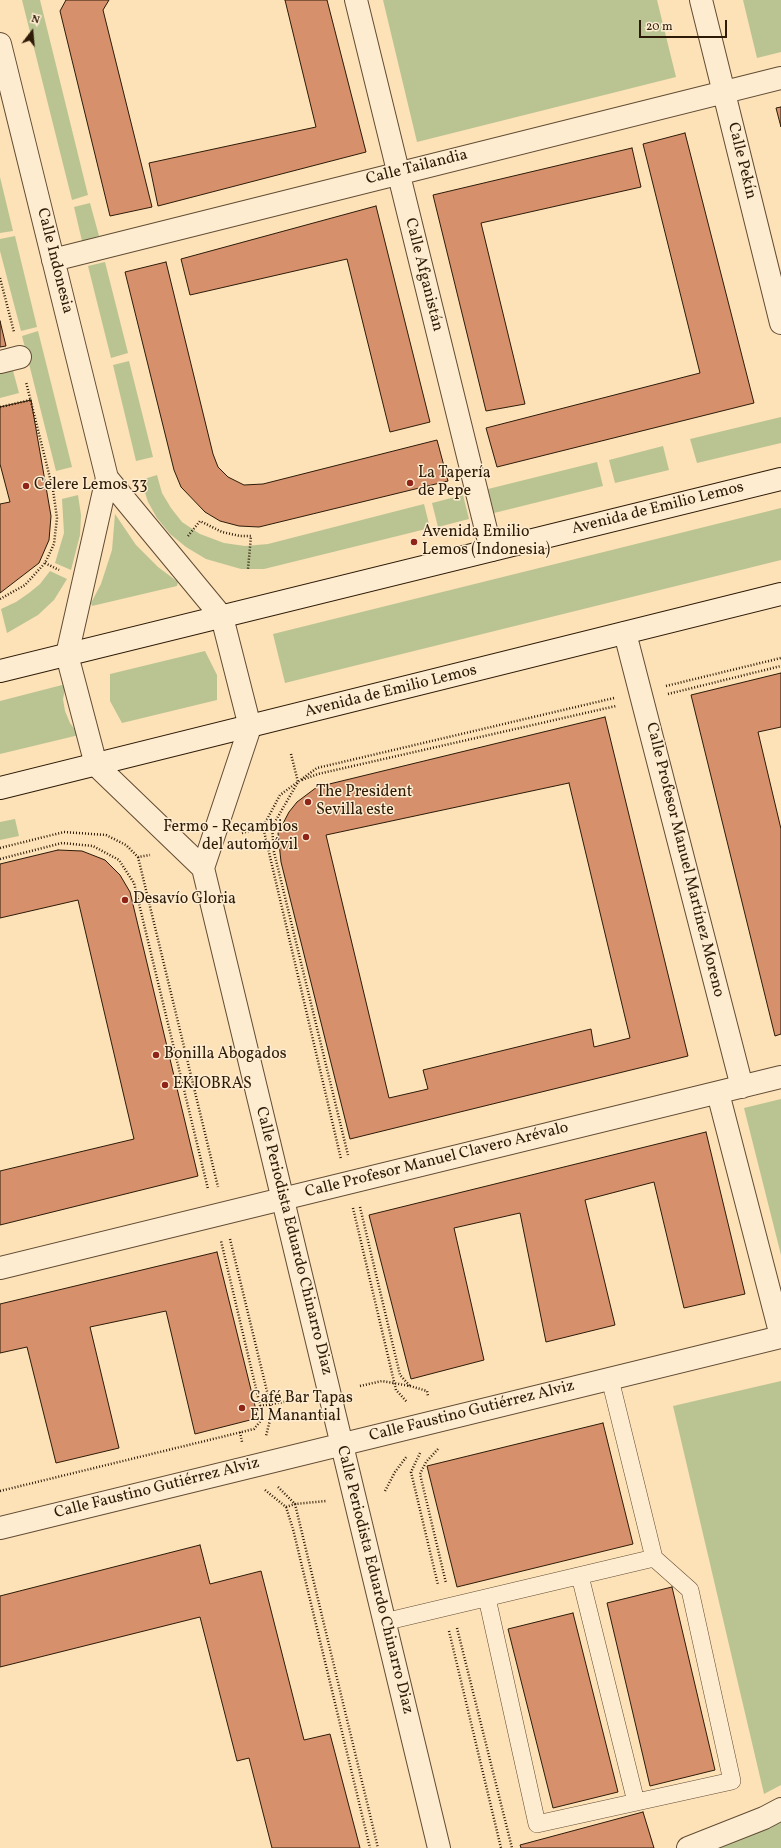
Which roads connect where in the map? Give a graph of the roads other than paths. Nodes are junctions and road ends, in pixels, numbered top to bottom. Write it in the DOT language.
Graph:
graph roads {
  1 [pos="356,0"];
  2 [pos="701,0"];
  3 [pos="0,44"];
  4 [pos="4,75"];
  5 [pos="781,78"];
  6 [pos="398,173"];
  7 [pos="53,260"];
  8 [pos="781,323"];
  9 [pos="107,478"];
  10 [pos="781,479"];
  11 [pos="491,550"];
  12 [pos="781,594"];
  13 [pos="222,616"];
  14 [pos="626,633"];
  15 [pos="67,655"];
  16 [pos="0,671"];
  17 [pos="250,726"];
  18 [pos="96,765"];
  19 [pos="0,788"];
  20 [pos="203,868"];
  21 [pos="781,1077"];
  22 [pos="742,1087"];
  23 [pos="718,1093"];
  24 [pos="282,1199"];
  25 [pos="0,1268"];
  26 [pos="781,1336"];
  27 [pos="610,1379"];
  28 [pos="342,1444"];
  29 [pos="0,1528"];
  30 [pos="654,1558"];
  31 [pos="580,1576"];
  32 [pos="488,1598"];
  33 [pos="384,1622"];
  34 [pos="636,1802"];
  35 [pos="781,1809"];
  36 [pos="440,1848"];
  37 [pos="688,1848"];
  1 -- 6 [label="street, Calle Afganistán"];
  2 -- 8 [label="street, Calle Pekín"];
  3 -- 4 [label="street, Calle Indonesia"];
  4 -- 7 [label="street, Calle Indonesia"];
  5 -- 6 [label="street, Calle Tailandia"];
  6 -- 7 [label="street, Calle Tailandia"];
  6 -- 11 [label="street, Calle Afganistán"];
  7 -- 9 [label="street, Calle Indonesia"];
  9 -- 13 [label="street"];
  9 -- 15 [label="street"];
  10 -- 11 [label="street, Avenida de Emilio Lemos"];
  11 -- 13 [label="street, Avenida de Emilio Lemos"];
  12 -- 14 [label="street, Avenida de Emilio Lemos"];
  13 -- 15 [label="street, Avenida de Emilio Lemos"];
  13 -- 17 [label="street"];
  14 -- 17 [label="street, Avenida de Emilio Lemos"];
  14 -- 22 [label="street, Calle Profesor Manuel Martínez Moreno"];
  15 -- 16 [label="street, Avenida de Emilio Lemos"];
  15 -- 18 [label="street"];
  17 -- 18 [label="street, Avenida de Emilio Lemos"];
  17 -- 20 [label="street"];
  18 -- 19 [label="street, Avenida de Emilio Lemos"];
  18 -- 20 [label="street"];
  20 -- 24 [label="street, Calle Periodista Eduardo Chinarro Diaz"];
  21 -- 22 [label="street, Calle Profesor Manuel Clavero Arévalo"];
  22 -- 23 [label="street, Calle Profesor Manuel Clavero Arévalo"];
  23 -- 24 [label="street, Calle Profesor Manuel Clavero Arévalo"];
  23 -- 26 [label="street"];
  24 -- 25 [label="street, Calle Profesor Manuel Clavero Arévalo"];
  24 -- 28 [label="street, Calle Periodista Eduardo Chinarro Diaz"];
  26 -- 27 [label="street, Calle Faustino Gutiérrez Alviz"];
  27 -- 28 [label="street, Calle Faustino Gutiérrez Alviz"];
  27 -- 30 [label="lane"];
  28 -- 29 [label="street, Calle Faustino Gutiérrez Alviz"];
  28 -- 33 [label="street, Calle Periodista Eduardo Chinarro Diaz"];
  30 -- 31 [label="lane"];
  30 -- 34 [label="lane"];
  31 -- 32 [label="lane"];
  31 -- 34 [label="lane"];
  32 -- 33 [label="lane"];
  32 -- 34 [label="lane"];
  33 -- 36 [label="street, Calle Periodista Eduardo Chinarro Diaz"];
  35 -- 37 [label="street"];
}
